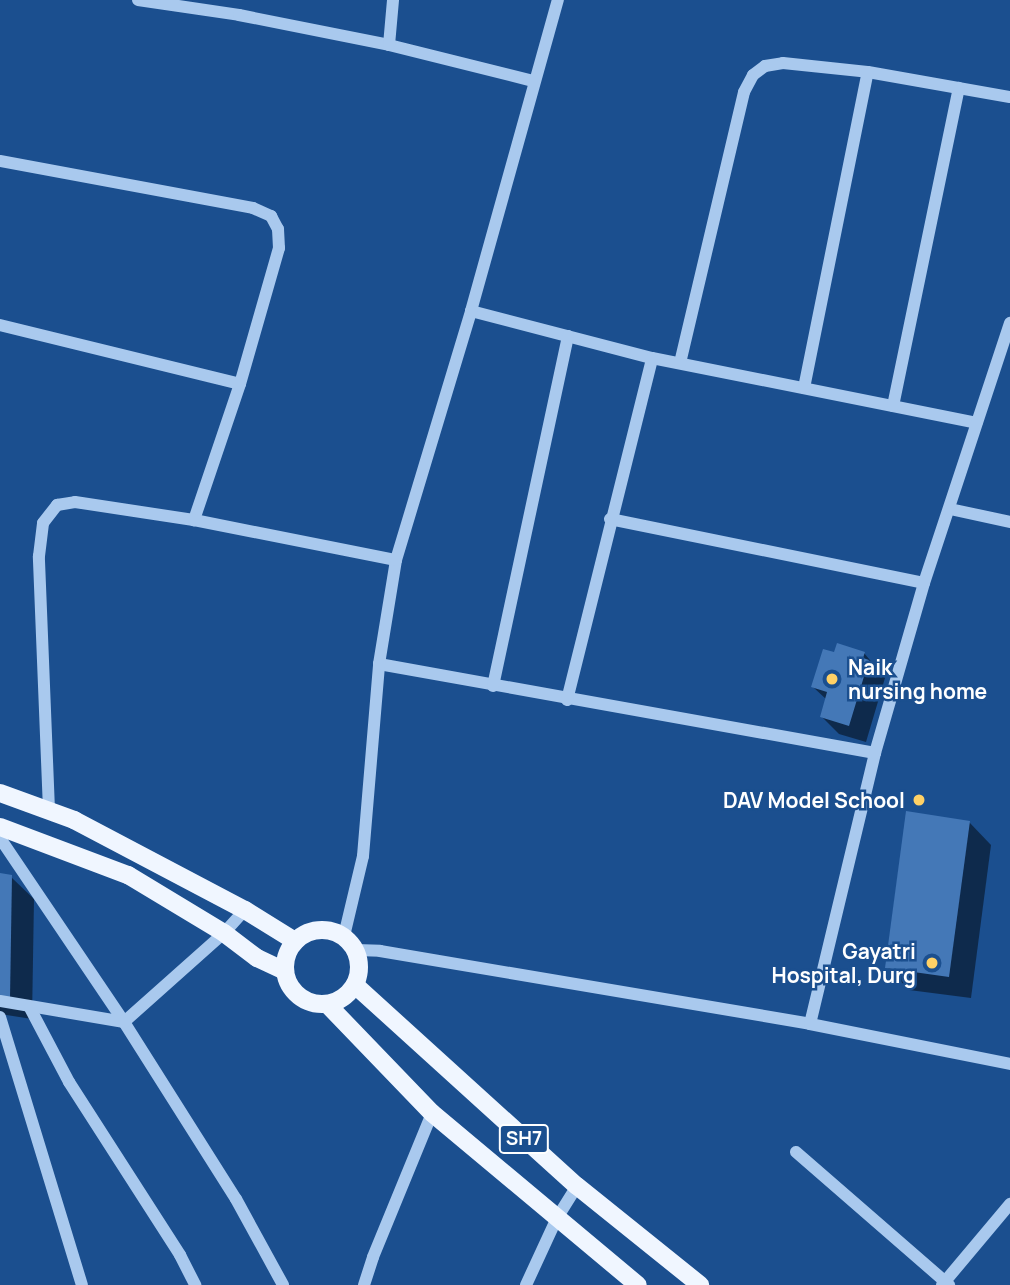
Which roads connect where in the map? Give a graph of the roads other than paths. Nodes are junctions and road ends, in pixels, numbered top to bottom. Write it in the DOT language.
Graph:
graph roads {
  1 [pos="138,0"];
  2 [pos="240,0"];
  3 [pos="393,0"];
  4 [pos="558,0"];
  5 [pos="239,15"];
  6 [pos="389,45"];
  7 [pos="868,72"];
  8 [pos="533,81"];
  9 [pos="959,88"];
  10 [pos="1010,97"];
  11 [pos="0,161"];
  12 [pos="471,311"];
  13 [pos="1010,323"];
  14 [pos="0,325"];
  15 [pos="568,336"];
  16 [pos="652,358"];
  17 [pos="680,363"];
  18 [pos="240,384"];
  19 [pos="804,388"];
  20 [pos="894,407"];
  21 [pos="977,423"];
  22 [pos="950,509"];
  23 [pos="610,519"];
  24 [pos="194,520"];
  25 [pos="1010,522"];
  26 [pos="396,560"];
  27 [pos="924,583"];
  28 [pos="379,664"];
  29 [pos="493,685"];
  30 [pos="567,699"];
  31 [pos="875,753"];
  32 [pos="0,793"];
  33 [pos="49,810"];
  34 [pos="0,827"];
  35 [pos="0,838"];
  36 [pos="244,909"];
  37 [pos="224,933"];
  38 [pos="295,941"];
  39 [pos="350,943"];
  40 [pos="285,971"];
  41 [pos="355,985"];
  42 [pos="0,1001"];
  43 [pos="327,1004"];
  44 [pos="30,1007"];
  45 [pos="0,1017"];
  46 [pos="124,1022"];
  47 [pos="810,1024"];
  48 [pos="1010,1064"];
  49 [pos="432,1113"];
  50 [pos="796,1152"];
  51 [pos="576,1186"];
  52 [pos="1010,1205"];
  53 [pos="557,1218"];
  54 [pos="945,1284"];
  55 [pos="82,1285"];
  56 [pos="195,1285"];
  57 [pos="283,1285"];
  58 [pos="364,1285"];
  59 [pos="526,1285"];
  60 [pos="638,1285"];
  61 [pos="700,1285"];
  1 -- 5 [label="street"];
  2 -- 5 [label="street"];
  3 -- 6 [label="street"];
  4 -- 8 [label="street"];
  5 -- 6 [label="street"];
  6 -- 8 [label="street"];
  7 -- 9 [label="street"];
  7 -- 17 [label="street"];
  7 -- 19 [label="street"];
  8 -- 12 [label="street"];
  9 -- 10 [label="street"];
  9 -- 20 [label="street"];
  11 -- 18 [label="street"];
  12 -- 15 [label="street"];
  12 -- 26 [label="street"];
  13 -- 21 [label="street"];
  14 -- 18 [label="street"];
  15 -- 16 [label="street"];
  15 -- 29 [label="street"];
  16 -- 17 [label="street"];
  16 -- 23 [label="street"];
  17 -- 19 [label="street"];
  18 -- 24 [label="street"];
  19 -- 20 [label="street"];
  20 -- 21 [label="street"];
  21 -- 22 [label="street"];
  22 -- 25 [label="street"];
  22 -- 27 [label="street"];
  23 -- 27 [label="street"];
  23 -- 30 [label="street"];
  24 -- 26 [label="street"];
  24 -- 33 [label="street"];
  26 -- 28 [label="street"];
  27 -- 31 [label="street"];
  28 -- 29 [label="street"];
  28 -- 39 [label="street"];
  29 -- 30 [label="street"];
  30 -- 31 [label="street"];
  31 -- 47 [label="street"];
  32 -- 33 [label="main road"];
  33 -- 36 [label="main road"];
  34 -- 37 [label="main road"];
  35 -- 46 [label="street"];
  36 -- 37 [label="street"];
  36 -- 38 [label="main road"];
  37 -- 40 [label="main road"];
  37 -- 46 [label="street"];
  38 -- 39 [label="main road"];
  38 -- 40 [label="main road"];
  39 -- 41 [label="main road"];
  39 -- 47 [label="street"];
  40 -- 43 [label="main road, SH7"];
  41 -- 43 [label="main road"];
  41 -- 51 [label="main road, SH7"];
  42 -- 44 [label="street"];
  43 -- 49 [label="main road, SH7"];
  44 -- 46 [label="street"];
  44 -- 56 [label="street"];
  45 -- 55 [label="street"];
  46 -- 57 [label="street"];
  47 -- 48 [label="street"];
  49 -- 53 [label="main road, SH7"];
  49 -- 58 [label="street"];
  50 -- 54 [label="street"];
  51 -- 53 [label="street"];
  51 -- 61 [label="main road, SH7"];
  52 -- 54 [label="street"];
  53 -- 59 [label="street"];
  53 -- 60 [label="main road, SH7"];
}
